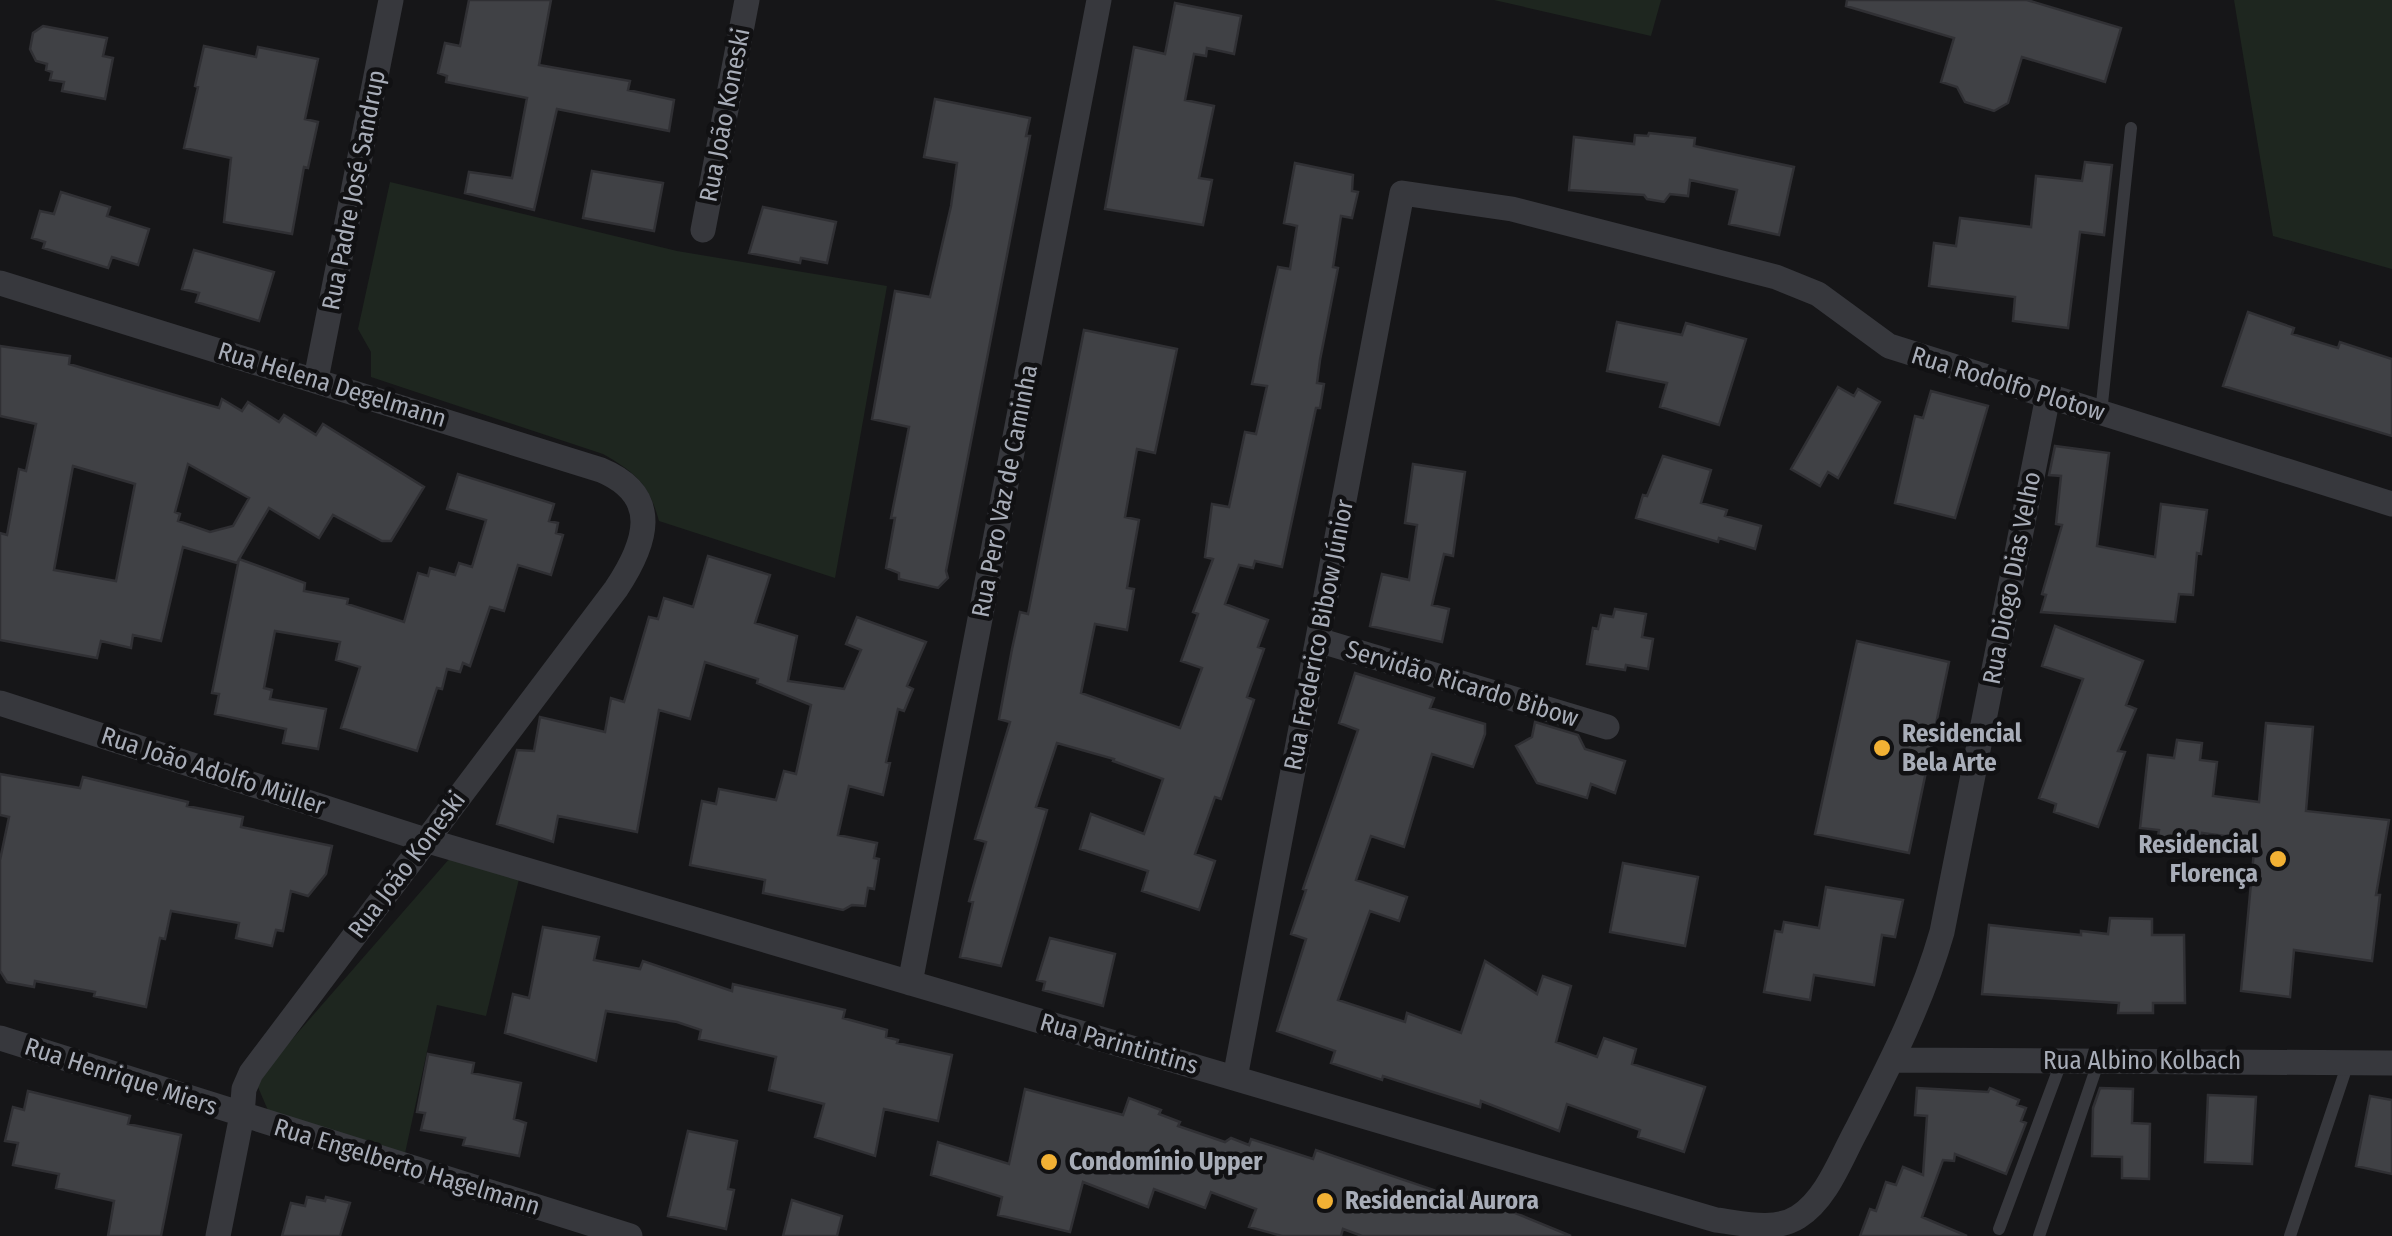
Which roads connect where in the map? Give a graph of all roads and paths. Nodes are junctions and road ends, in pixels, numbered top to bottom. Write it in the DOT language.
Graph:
graph roads {
  1 [pos="391,0"];
  2 [pos="748,0"];
  3 [pos="1100,0"];
  4 [pos="2131,128"];
  5 [pos="1402,193"];
  6 [pos="703,230"];
  7 [pos="0,284"];
  8 [pos="316,379"];
  9 [pos="2048,396"];
  10 [pos="2101,413"];
  11 [pos="2392,504"];
  12 [pos="643,515"];
  13 [pos="1318,640"];
  14 [pos="0,703"];
  15 [pos="1606,728"];
  16 [pos="425,840"];
  17 [pos="910,983"];
  18 [pos="0,1038"];
  19 [pos="1892,1060"];
  20 [pos="2062,1060"];
  21 [pos="2099,1060"];
  22 [pos="2348,1063"];
  23 [pos="2392,1063"];
  24 [pos="1235,1078"];
  25 [pos="242,1115"];
  26 [pos="1812,1206"];
  27 [pos="1999,1229"];
  28 [pos="218,1236"];
  29 [pos="630,1236"];
  30 [pos="2039,1236"];
  31 [pos="2290,1236"];
  1 -- 8 [label="street, Rua Padre José Sandrup"];
  2 -- 6 [label="street, Rua João Koneski"];
  3 -- 17 [label="street, Rua Pero Vaz de Caminha"];
  4 -- 10 [label="lane"];
  5 -- 9 [label="street, Rua Rodolfo Plotow"];
  5 -- 13 [label="street, Rua Frederico Bibow Júnior"];
  7 -- 8 [label="street, Rua Helena Degelmann"];
  8 -- 12 [label="street, Rua Helena Degelmann"];
  9 -- 10 [label="street, Rua Rodolfo Plotow"];
  9 -- 19 [label="street, Rua Diogo Dias Velho"];
  10 -- 11 [label="street, Rua Rodolfo Plotow"];
  12 -- 16 [label="street, Rua João Koneski"];
  13 -- 15 [label="street, Servidão Ricardo Bibow"];
  13 -- 24 [label="street, Rua Frederico Bibow Júnior"];
  14 -- 16 [label="street, Rua João Adolfo Müller"];
  16 -- 17 [label="street, Rua Parintintins"];
  16 -- 25 [label="street, Rua João Koneski"];
  17 -- 24 [label="street, Rua Parintintins"];
  18 -- 25 [label="street, Rua Henrique Miers"];
  19 -- 20 [label="street, Rua Albino Kolbach"];
  19 -- 26 [label="street, Rua Diogo Dias Velho"];
  20 -- 21 [label="street, Rua Albino Kolbach"];
  20 -- 27 [label="lane"];
  21 -- 22 [label="street, Rua Albino Kolbach"];
  21 -- 30 [label="lane"];
  22 -- 23 [label="street, Rua Albino Kolbach"];
  22 -- 31 [label="lane"];
  24 -- 26 [label="street, Rua Parintintins"];
  25 -- 28 [label="street, Rua João Koneski"];
  25 -- 29 [label="street, Rua Engelberto Hagelmann"];
}
